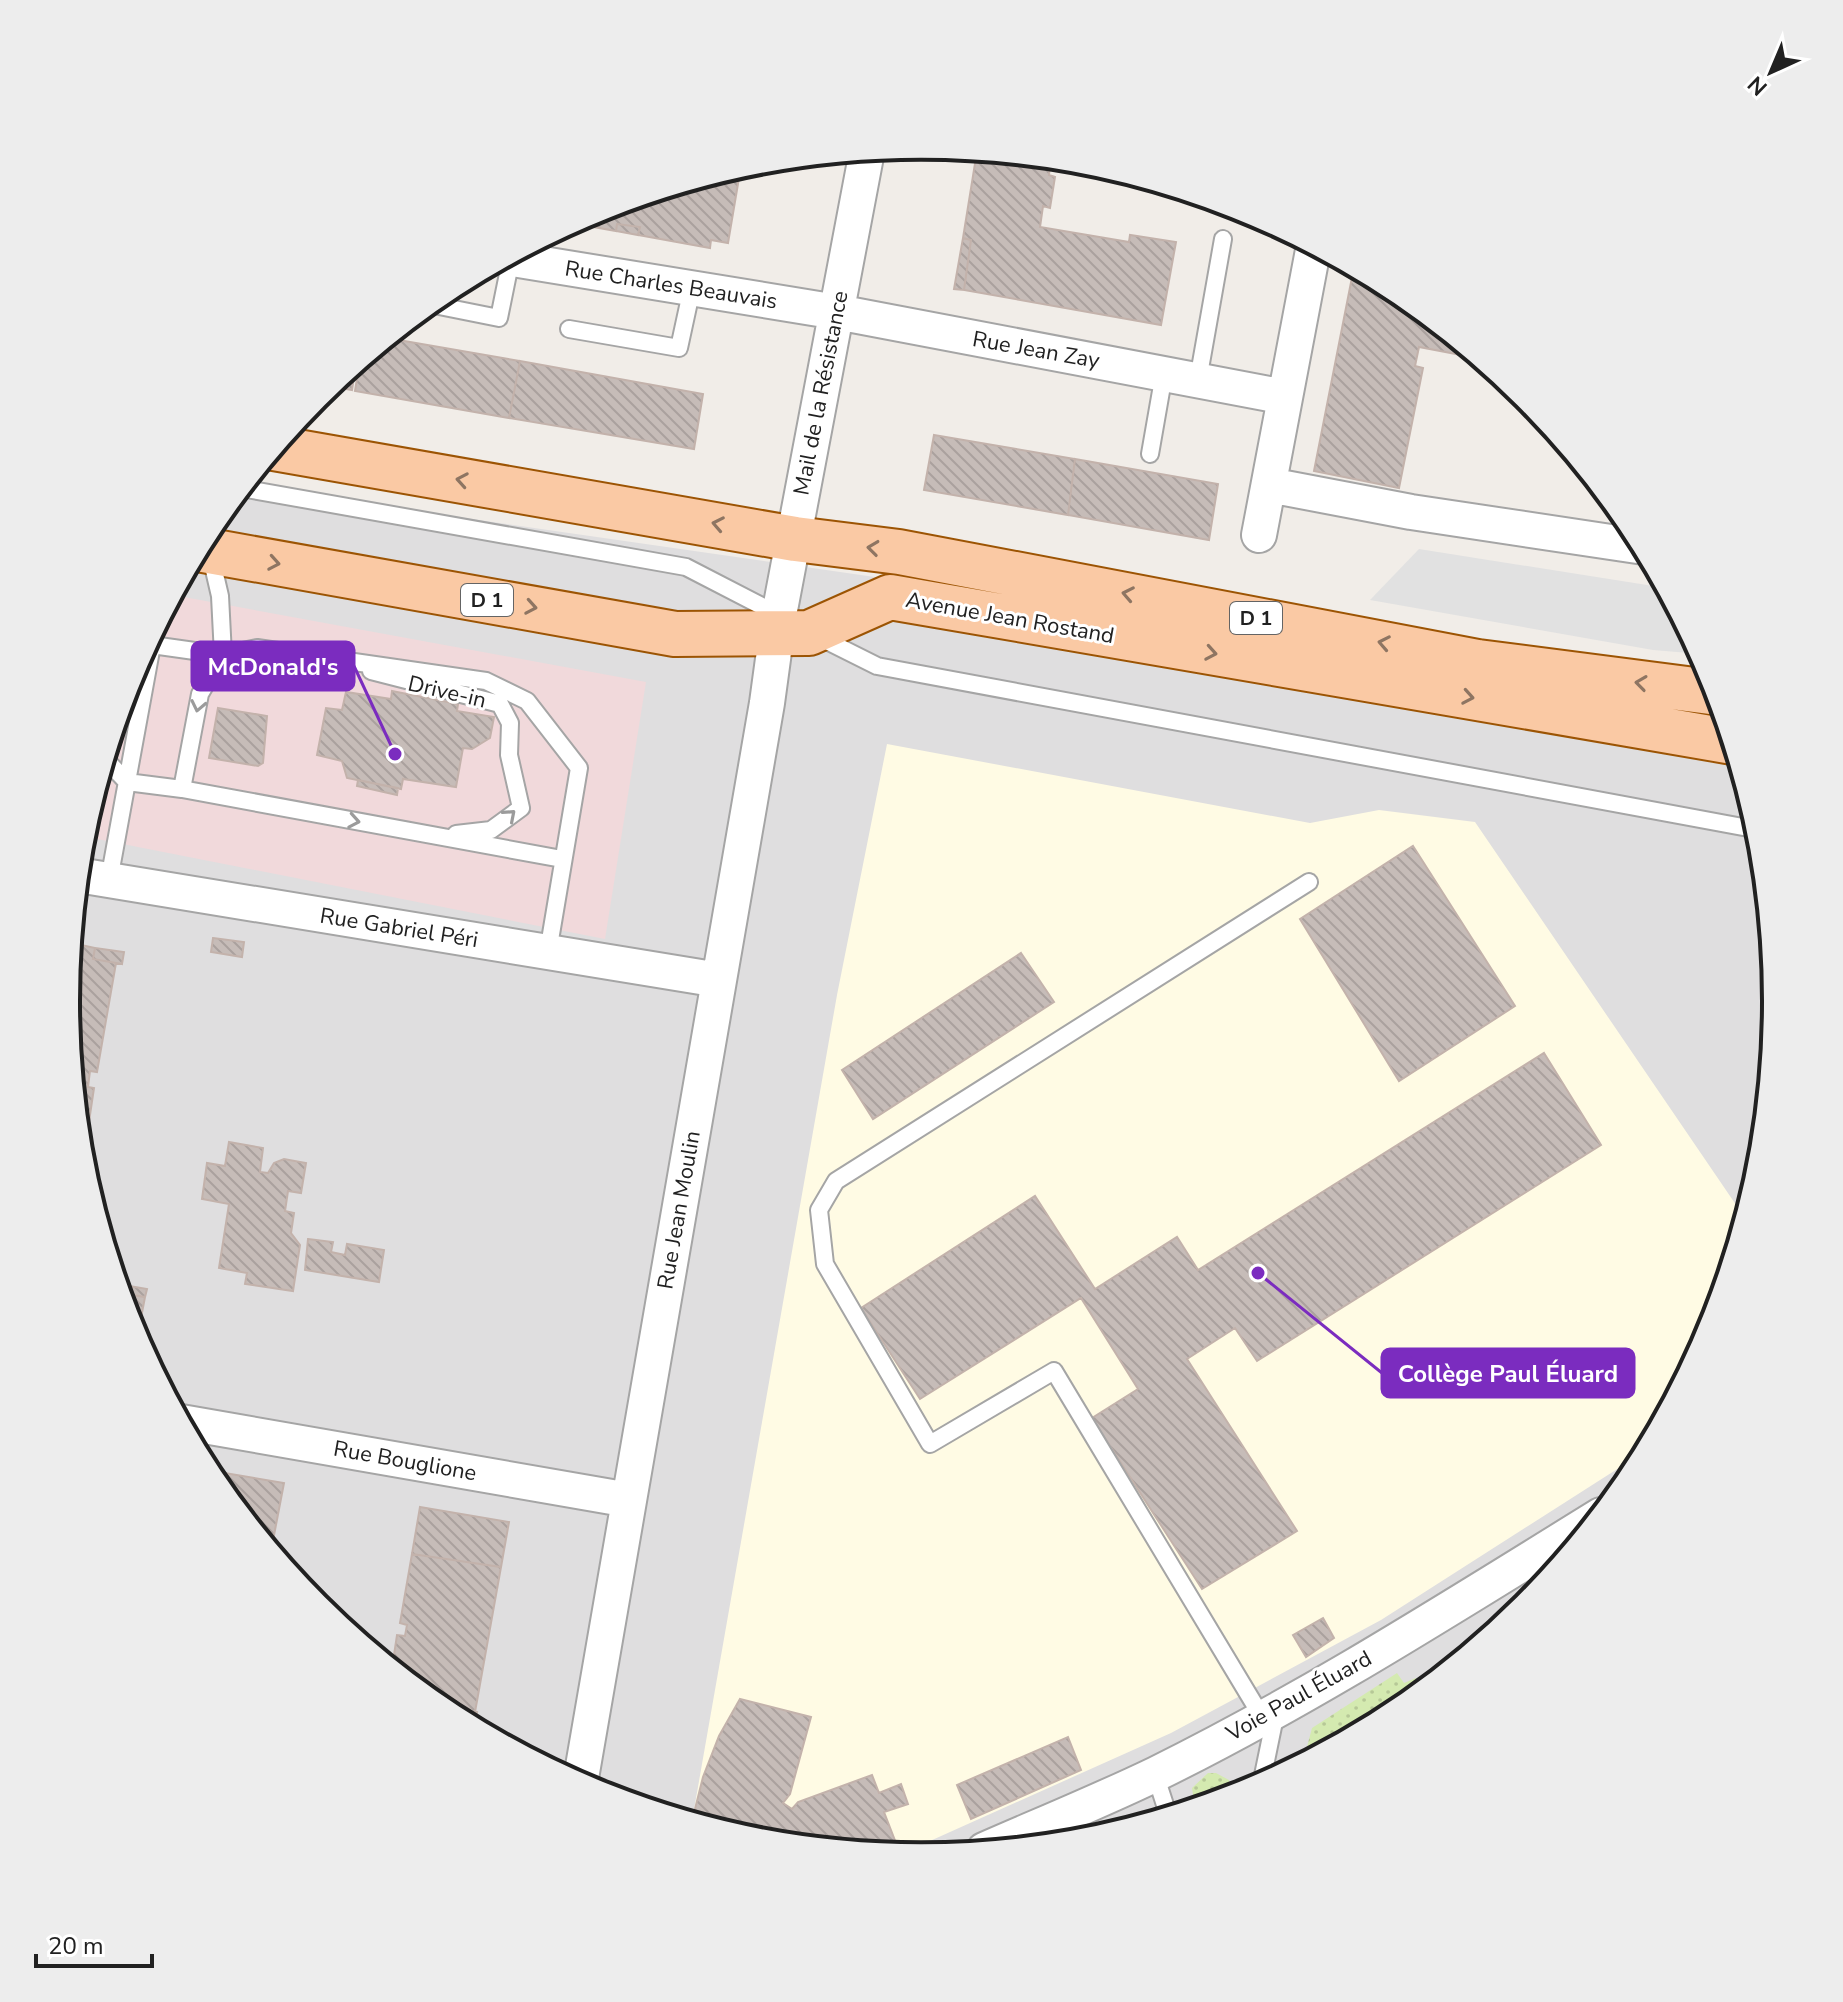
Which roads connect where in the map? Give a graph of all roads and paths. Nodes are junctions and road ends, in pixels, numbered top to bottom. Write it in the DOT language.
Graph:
graph roads {
  1 [pos="865,161"];
  2 [pos="1223,239"];
  3 [pos="1312,256"];
  4 [pos="522,260"];
  5 [pos="506,269"];
  6 [pos="692,288"];
  7 [pos="445,307"];
  8 [pos="837,312"];
  9 [pos="569,329"];
  10 [pos="1164,374"];
  11 [pos="1198,380"];
  12 [pos="1285,397"];
  13 [pos="286,450"];
  14 [pos="1150,454"];
  15 [pos="1269,485"];
  16 [pos="253,490"];
  17 [pos="1259,535"];
  18 [pos="795,539"];
  19 [pos="1628,545"];
  20 [pos="211,551"];
  21 [pos="206,559"];
  22 [pos="789,628"];
  23 [pos="159,645"];
  24 [pos="223,655"];
  25 [pos="344,660"];
  26 [pos="144,678"];
  27 [pos="1703,691"];
  28 [pos="1721,740"];
  29 [pos="114,768"];
  30 [pos="127,782"];
  31 [pos="182,789"];
  32 [pos="1745,827"];
  33 [pos="439,836"];
  34 [pos="562,859"];
  35 [pos="94,877"];
  36 [pos="1309,882"];
  37 [pos="548,952"];
  38 [pos="719,980"];
  39 [pos="194,1424"];
  40 [pos="629,1500"];
  41 [pos="1573,1532"];
  42 [pos="1269,1713"];
  43 [pos="1263,1770"];
  44 [pos="582,1771"];
  45 [pos="1155,1774"];
  46 [pos="1165,1806"];
  47 [pos="1013,1837"];
  1 -- 8 [label="street, Mail de la Résistance"];
  2 -- 11 [label="lane"];
  3 -- 12 [label="street"];
  4 -- 6 [label="street, Rue Charles Beauvais"];
  5 -- 7 [label="lane"];
  6 -- 8 [label="street, Rue Charles Beauvais"];
  6 -- 9 [label="lane"];
  8 -- 10 [label="street, Rue Jean Zay"];
  8 -- 18 [label="street, Mail de la Résistance"];
  10 -- 11 [label="street, Rue Jean Zay"];
  10 -- 14 [label="lane"];
  11 -- 12 [label="street, Rue Jean Zay"];
  12 -- 15 [label="street"];
  18 -- 13 [label="main road, Avenue Jean Rostand / D 1, one-way"];
  15 -- 17 [label="street"];
  15 -- 19 [label="street"];
  16 -- 22 [label="lane"];
  18 -- 22 [label="street, Mail de la Résistance"];
  27 -- 18 [label="main road, Avenue Jean Rostand / D 1, one-way"];
  20 -- 22 [label="main road, Avenue Jean Rostand / D 1, one-way"];
  21 -- 24 [label="lane"];
  22 -- 28 [label="main road, Avenue Jean Rostand / D 1, one-way"];
  22 -- 32 [label="lane"];
  22 -- 38 [label="street, Rue Jean Moulin"];
  23 -- 24 [label="lane"];
  24 -- 25 [label="lane"];
  24 -- 31 [label="lane, one-way"];
  33 -- 25 [label="lane, Drive-in, one-way"];
  25 -- 34 [label="lane"];
  26 -- 30 [label="lane"];
  29 -- 30 [label="lane"];
  30 -- 31 [label="lane"];
  30 -- 35 [label="lane"];
  31 -- 33 [label="lane, one-way"];
  33 -- 34 [label="lane"];
  34 -- 37 [label="lane"];
  35 -- 37 [label="street, Rue Gabriel Péri"];
  36 -- 42 [label="lane"];
  37 -- 38 [label="street, Rue Gabriel Péri"];
  38 -- 40 [label="street, Rue Jean Moulin"];
  39 -- 40 [label="street, Rue Bouglione"];
  40 -- 44 [label="street, Rue Jean Moulin"];
  41 -- 42 [label="street, Voie Paul Éluard"];
  42 -- 43 [label="lane"];
  42 -- 45 [label="street, Voie Paul Éluard"];
  45 -- 46 [label="lane"];
  45 -- 47 [label="street, Voie Paul Éluard"];
}
